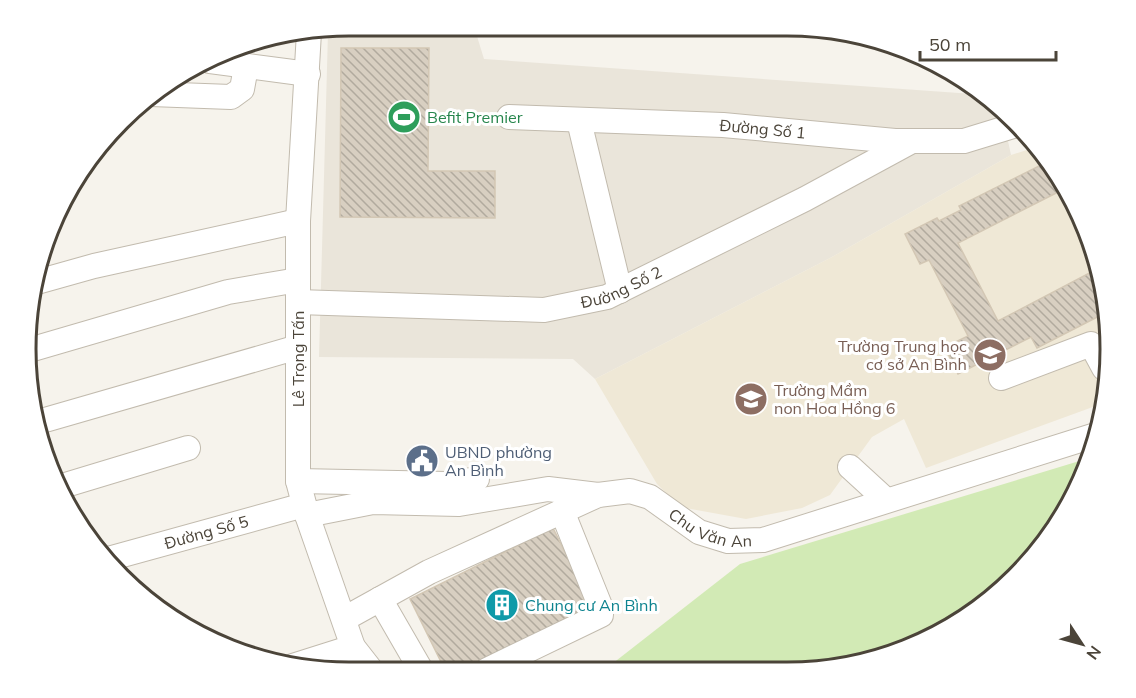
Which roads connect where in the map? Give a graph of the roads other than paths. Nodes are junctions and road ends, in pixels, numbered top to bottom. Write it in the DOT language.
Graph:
graph roads {
  1 [pos="309,39"];
  2 [pos="221,64"];
  3 [pos="246,67"];
  4 [pos="308,74"];
  5 [pos="167,95"];
  6 [pos="509,117"];
  7 [pos="579,121"];
  8 [pos="1008,128"];
  9 [pos="912,141"];
  10 [pos="298,221"];
  11 [pos="44,280"];
  12 [pos="298,291"];
  13 [pos="620,291"];
  14 [pos="298,347"];
  15 [pos="36,348"];
  16 [pos="1099,360"];
  17 [pos="1001,378"];
  18 [pos="45,420"];
  19 [pos="1087,438"];
  20 [pos="188,448"];
  21 [pos="850,467"];
  22 [pos="477,479"];
  23 [pos="298,481"];
  24 [pos="67,485"];
  25 [pos="598,495"];
  26 [pos="886,500"];
  27 [pos="305,510"];
  28 [pos="562,511"];
  29 [pos="116,557"];
  30 [pos="380,599"];
  31 [pos="344,619"];
  32 [pos="353,647"];
  33 [pos="313,660"];
  34 [pos="365,662"];
  35 [pos="416,662"];
  36 [pos="504,662"];
  1 -- 4 [label="street, Lê Trọng Tấn"];
  2 -- 3 [label="street"];
  3 -- 4 [label="street"];
  3 -- 5 [label="street"];
  4 -- 10 [label="street, Lê Trọng Tấn"];
  6 -- 7 [label="street, Đường Số 1"];
  7 -- 9 [label="street, Đường Số 1"];
  7 -- 13 [label="street"];
  8 -- 9 [label="street, Đường Số 1"];
  9 -- 13 [label="street, Đường Số 2"];
  10 -- 11 [label="street"];
  10 -- 12 [label="street, Lê Trọng Tấn"];
  12 -- 13 [label="street, Đường Số 2"];
  12 -- 14 [label="street, Lê Trọng Tấn"];
  12 -- 15 [label="street, Đường Số 2"];
  14 -- 18 [label="street"];
  14 -- 23 [label="street, Lê Trọng Tấn"];
  16 -- 17 [label="street"];
  19 -- 26 [label="street, Chu Văn An"];
  20 -- 24 [label="street"];
  21 -- 26 [label="street"];
  22 -- 23 [label="street"];
  23 -- 27 [label="street, Lê Trọng Tấn"];
  25 -- 26 [label="street, Chu Văn An"];
  25 -- 27 [label="street, Đường Số 5"];
  25 -- 28 [label="street, Chu Văn An"];
  27 -- 29 [label="street, Đường Số 5"];
  27 -- 31 [label="street, Lê Trọng Tấn"];
  28 -- 30 [label="street, Chu Văn An"];
  28 -- 36 [label="street"];
  30 -- 31 [label="street, Chu Văn An"];
  30 -- 35 [label="street"];
  31 -- 32 [label="street, Lê Trọng Tấn"];
  32 -- 33 [label="street"];
  32 -- 34 [label="street, Lê Trọng Tấn"];
}
